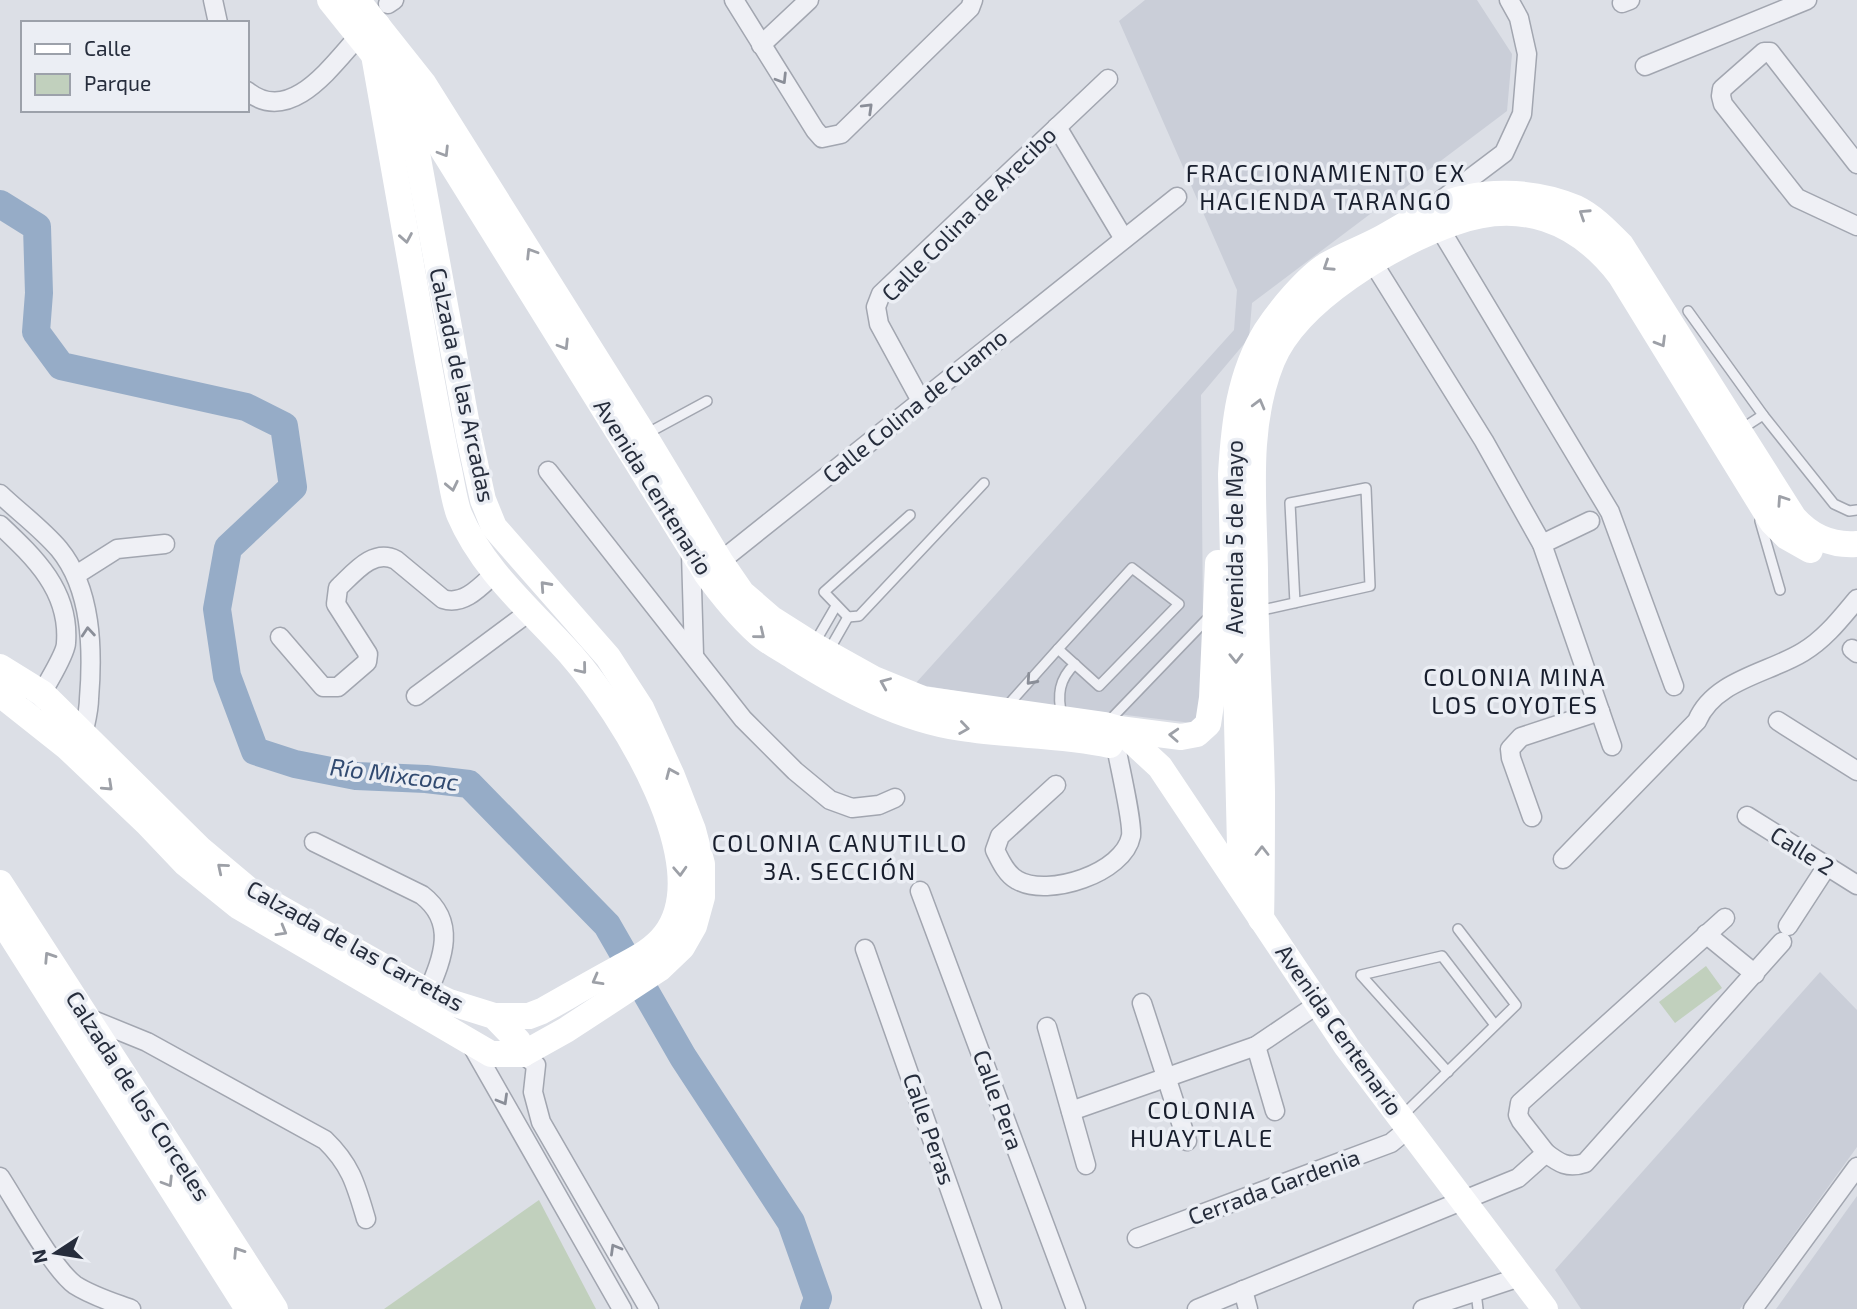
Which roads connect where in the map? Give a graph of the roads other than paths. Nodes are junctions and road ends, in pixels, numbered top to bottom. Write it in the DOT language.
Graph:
graph roads {
  1 [pos="213,0"];
  2 [pos="330,0"];
  3 [pos="357,0"];
  4 [pos="734,0"];
  5 [pos="809,0"];
  6 [pos="973,0"];
  7 [pos="1509,0"];
  8 [pos="1807,0"];
  9 [pos="218,21"];
  10 [pos="382,29"];
  11 [pos="761,44"];
  12 [pos="1645,66"];
  13 [pos="1108,79"];
  14 [pos="405,89"];
  15 [pos="248,92"];
  16 [pos="1057,127"];
  17 [pos="1857,164"];
  18 [pos="1177,197"];
  19 [pos="1438,217"];
  20 [pos="1857,224"];
  21 [pos="1124,239"];
  22 [pos="1368,255"];
  23 [pos="1688,312"];
  24 [pos="1264,357"];
  25 [pos="1698,384"];
  26 [pos="707,401"];
  27 [pos="921,401"];
  28 [pos="1763,415"];
  29 [pos="1738,431"];
  30 [pos="469,436"];
  31 [pos="636,440"];
  32 [pos="443,441"];
  33 [pos="548,471"];
  34 [pos="985,484"];
  35 [pos="1751,489"];
  36 [pos="0,494"];
  37 [pos="1857,510"];
  38 [pos="910,515"];
  39 [pos="694,519"];
  40 [pos="1590,521"];
  41 [pos="0,525"];
  42 [pos="165,544"];
  43 [pos="1542,544"];
  44 [pos="1857,544"];
  45 [pos="691,548"];
  46 [pos="1857,561"];
  47 [pos="713,567"];
  48 [pos="495,573"];
  49 [pos="76,575"];
  50 [pos="1780,590"];
  51 [pos="1857,599"];
  52 [pos="1295,603"];
  53 [pos="836,606"];
  54 [pos="529,612"];
  55 [pos="1235,613"];
  56 [pos="848,617"];
  57 [pos="280,637"];
  58 [pos="1058,649"];
  59 [pos="694,655"];
  60 [pos="816,658"];
  61 [pos="1075,664"];
  62 [pos="0,667"];
  63 [pos="1674,686"];
  64 [pos="42,693"];
  65 [pos="416,696"];
  66 [pos="10,701"];
  67 [pos="1003,711"];
  68 [pos="1600,711"];
  69 [pos="1063,718"];
  70 [pos="1778,721"];
  71 [pos="1120,737"];
  72 [pos="78,744"];
  73 [pos="1612,746"];
  74 [pos="1857,771"];
  75 [pos="1056,785"];
  76 [pos="895,798"];
  77 [pos="1747,816"];
  78 [pos="1532,817"];
  79 [pos="314,842"];
  80 [pos="1563,859"];
  81 [pos="1827,866"];
  82 [pos="0,883"];
  83 [pos="1857,885"];
  84 [pos="1241,887"];
  85 [pos="920,891"];
  86 [pos="0,918"];
  87 [pos="1725,918"];
  88 [pos="1262,919"];
  89 [pos="1458,929"];
  90 [pos="1706,934"];
  91 [pos="865,949"];
  92 [pos="655,959"];
  93 [pos="1755,974"];
  94 [pos="428,992"];
  95 [pos="1142,1003"];
  96 [pos="1318,1004"];
  97 [pos="494,1016"];
  98 [pos="88,1018"];
  99 [pos="1495,1025"];
  100 [pos="1047,1027"];
  101 [pos="469,1041"];
  102 [pos="1256,1046"];
  103 [pos="523,1054"];
  104 [pos="1448,1072"];
  105 [pos="1168,1078"];
  106 [pos="1071,1111"];
  107 [pos="1275,1111"];
  108 [pos="1404,1124"];
  109 [pos="1187,1141"];
  110 [pos="1546,1153"];
  111 [pos="1086,1165"];
  112 [pos="1857,1167"];
  113 [pos="0,1177"];
  114 [pos="1462,1200"];
  115 [pos="366,1219"];
  116 [pos="1137,1238"];
  117 [pos="1520,1277"];
  118 [pos="1243,1290"];
  119 [pos="1477,1300"];
  120 [pos="131,1309"];
  121 [pos="248,1309"];
  122 [pos="275,1309"];
  123 [pos="622,1309"];
  124 [pos="649,1309"];
  125 [pos="992,1309"];
  126 [pos="1076,1309"];
  127 [pos="1197,1309"];
  128 [pos="1248,1309"];
  129 [pos="1423,1309"];
  130 [pos="1545,1309"];
  131 [pos="1753,1309"];
  1 -- 9 [label="street"];
  2 -- 10 [label="main road, Avenida Centenario"];
  3 -- 10 [label="main road, Avenida Centenario"];
  4 -- 11 [label="street"];
  5 -- 11 [label="street"];
  11 -- 6 [label="street, one-way"];
  7 -- 19 [label="street"];
  8 -- 12 [label="street"];
  10 -- 14 [label="main road, Avenida Centenario"];
  10 -- 15 [label="street"];
  31 -- 10 [label="main road, Avenida Centenario, one-way"];
  10 -- 32 [label="main road, Calzada de las Arcadas, one-way"];
  13 -- 16 [label="street, Calle Colina de Arecibo"];
  14 -- 30 [label="main road, Calzada de las Arcadas"];
  14 -- 31 [label="main road, Avenida Centenario, one-way"];
  16 -- 21 [label="street"];
  16 -- 27 [label="street, Calle Colina de Arecibo"];
  17 -- 20 [label="street"];
  18 -- 21 [label="street, Calle Colina de Cuamo"];
  19 -- 22 [label="main road, Avenida 5 de Mayo"];
  19 -- 25 [label="main road, Avenida 5 de Mayo"];
  19 -- 63 [label="street"];
  21 -- 27 [label="street, Calle Colina de Cuamo"];
  22 -- 24 [label="main road, Avenida 5 de Mayo"];
  22 -- 43 [label="street"];
  23 -- 28 [label="lane"];
  55 -- 24 [label="main road, Avenida 5 de Mayo, one-way"];
  24 -- 55 [label="main road, Avenida 5 de Mayo"];
  25 -- 29 [label="main road, Avenida 5 de Mayo"];
  25 -- 35 [label="main road, Avenida 5 de Mayo"];
  26 -- 31 [label="lane"];
  27 -- 47 [label="street, Calle Colina de Cuamo"];
  28 -- 29 [label="lane"];
  28 -- 37 [label="lane"];
  44 -- 29 [label="main road, Avenida 5 de Mayo, one-way"];
  30 -- 32 [label="main road"];
  92 -- 30 [label="main road, Calzada de las Arcadas, one-way"];
  31 -- 39 [label="main road, Avenida Centenario"];
  31 -- 45 [label="main road, Avenida Centenario"];
  32 -- 48 [label="main road, Calzada de las Arcadas, one-way"];
  33 -- 59 [label="street"];
  34 -- 56 [label="lane"];
  35 -- 46 [label="main road, Avenida 5 de Mayo"];
  35 -- 50 [label="lane"];
  36 -- 49 [label="street"];
  38 -- 53 [label="lane"];
  39 -- 45 [label="street"];
  39 -- 47 [label="main road, Avenida Centenario"];
  40 -- 43 [label="street"];
  41 -- 64 [label="street"];
  42 -- 49 [label="street"];
  43 -- 68 [label="street"];
  45 -- 47 [label="main road, Avenida Centenario"];
  45 -- 59 [label="street"];
  47 -- 60 [label="main road, Avenida Centenario"];
  48 -- 54 [label="main road, Calzada de las Arcadas"];
  48 -- 57 [label="street"];
  72 -- 49 [label="street, one-way"];
  51 -- 80 [label="street"];
  52 -- 52 [label="lane"];
  52 -- 55 [label="lane"];
  53 -- 56 [label="lane"];
  53 -- 60 [label="lane"];
  54 -- 65 [label="street"];
  54 -- 92 [label="main road, Calzada de las Arcadas, one-way"];
  55 -- 71 [label="lane"];
  55 -- 71 [label="main road, one-way"];
  55 -- 84 [label="main road, Avenida 5 de Mayo, one-way"];
  88 -- 55 [label="main road, Avenida 5 de Mayo, one-way"];
  56 -- 60 [label="lane"];
  58 -- 61 [label="lane"];
  58 -- 61 [label="lane"];
  58 -- 67 [label="lane, one-way"];
  59 -- 76 [label="street"];
  67 -- 60 [label="main road, Avenida Centenario, one-way"];
  60 -- 71 [label="main road, Avenida Centenario, one-way"];
  61 -- 69 [label="lane"];
  62 -- 64 [label="main road, Calzada de las Carretas"];
  64 -- 66 [label="street"];
  64 -- 72 [label="main road, Calzada de las Carretas"];
  66 -- 72 [label="main road, Calzada de las Carretas"];
  67 -- 69 [label="main road, Avenida Centenario"];
  68 -- 73 [label="street"];
  68 -- 78 [label="street"];
  69 -- 71 [label="main road, Avenida Centenario"];
  70 -- 74 [label="street"];
  71 -- 75 [label="street"];
  71 -- 84 [label="main road, Avenida Centenario"];
  94 -- 72 [label="main road, Calzada de las Carretas, one-way"];
  72 -- 101 [label="main road, Calzada de las Carretas, one-way"];
  77 -- 81 [label="street, Calle 2"];
  79 -- 94 [label="street"];
  81 -- 83 [label="street, Calle 2"];
  81 -- 93 [label="street"];
  98 -- 82 [label="main road, Calzada de los Corceles, one-way"];
  84 -- 88 [label="main road, Avenida Centenario"];
  85 -- 126 [label="street, Calle Pera"];
  86 -- 121 [label="main road, Calzada de los Corceles, one-way"];
  87 -- 90 [label="street"];
  88 -- 96 [label="main road, Avenida Centenario"];
  89 -- 99 [label="lane"];
  90 -- 93 [label="street"];
  90 -- 110 [label="street"];
  91 -- 125 [label="street, Calle Peras"];
  92 -- 97 [label="main road, Calzada de las Arcadas, one-way"];
  92 -- 103 [label="main road, Calzada de las Arcadas"];
  93 -- 110 [label="street"];
  94 -- 97 [label="main road, Calzada de las Carretas"];
  95 -- 105 [label="street"];
  96 -- 102 [label="street"];
  96 -- 108 [label="main road, Avenida Centenario"];
  97 -- 103 [label="main road, Calzada de las Carretas"];
  98 -- 115 [label="street"];
  122 -- 98 [label="main road, Calzada de los Corceles, one-way"];
  99 -- 104 [label="lane"];
  99 -- 104 [label="lane"];
  100 -- 106 [label="street"];
  101 -- 103 [label="main road"];
  101 -- 123 [label="street, Calzada de las Carretas, one-way"];
  102 -- 105 [label="street"];
  102 -- 107 [label="street"];
  124 -- 103 [label="street, Calzada de las Carretas, one-way"];
  104 -- 108 [label="lane"];
  105 -- 106 [label="street"];
  105 -- 109 [label="street"];
  106 -- 111 [label="street"];
  108 -- 114 [label="main road, Avenida Centenario"];
  108 -- 116 [label="street, Cerrada Gardenia"];
  110 -- 114 [label="street"];
  112 -- 131 [label="street"];
  113 -- 120 [label="street"];
  114 -- 117 [label="main road, Avenida Centenario"];
  114 -- 118 [label="street"];
  117 -- 119 [label="street"];
  117 -- 130 [label="main road, Avenida Centenario"];
  118 -- 127 [label="street"];
  118 -- 128 [label="street"];
  119 -- 129 [label="street"];
}
